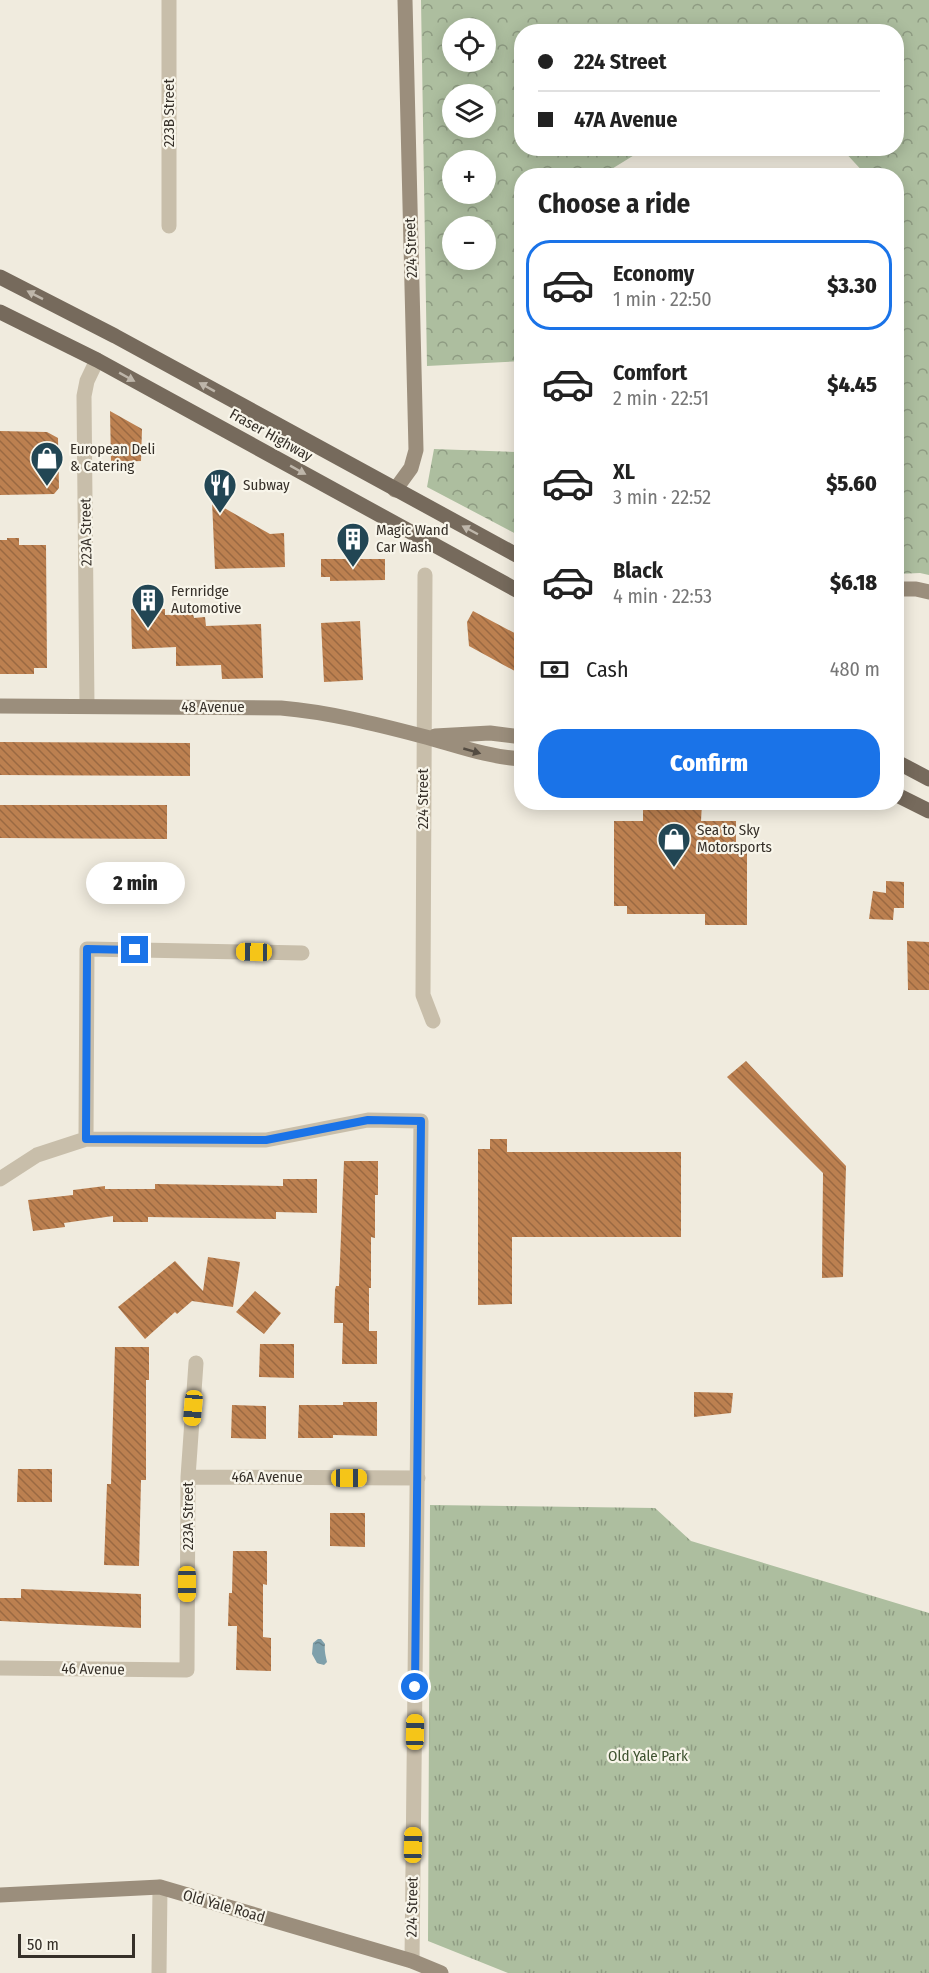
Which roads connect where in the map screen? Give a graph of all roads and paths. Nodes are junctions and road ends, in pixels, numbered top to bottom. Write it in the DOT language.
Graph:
graph roads {
  1 [pos="169,0"];
  2 [pos="405,0"];
  3 [pos="170,226"];
  4 [pos="0,277"];
  5 [pos="0,312"];
  6 [pos="97,360"];
  7 [pos="395,490"];
  8 [pos="514,554"];
  9 [pos="424,575"];
  10 [pos="514,589"];
  11 [pos="904,589"];
  12 [pos="929,592"];
  13 [pos="0,706"];
  14 [pos="87,706"];
  15 [pos="514,735"];
  16 [pos="423,736"];
  17 [pos="514,758"];
  18 [pos="904,766"];
  19 [pos="929,779"];
  20 [pos="904,799"];
  21 [pos="929,812"];
  22 [pos="302,953"];
  23 [pos="433,1021"];
  24 [pos="86,1139"];
  25 [pos="0,1179"];
  26 [pos="196,1363"];
  27 [pos="188,1477"];
  28 [pos="418,1479"];
  29 [pos="0,1668"];
  30 [pos="187,1670"];
  31 [pos="160,1887"];
  32 [pos="0,1895"];
  33 [pos="412,1967"];
  34 [pos="159,1973"];
  35 [pos="441,1973"];
  1 -- 3 [label="street, 223B Street"];
  2 -- 7 [label="street, 224 Street"];
  7 -- 4 [label="main road, Fraser Highway, one-way"];
  5 -- 6 [label="main road, Fraser Highway"];
  6 -- 10 [label="main road, Fraser Highway, one-way"];
  6 -- 14 [label="street, 223A Street"];
  8 -- 7 [label="main road, Fraser Highway, one-way"];
  9 -- 16 [label="street, 224 Street"];
  11 -- 12 [label="street"];
  13 -- 14 [label="street, 48 Avenue"];
  14 -- 16 [label="street, 48 Avenue"];
  15 -- 16 [label="street, 48 Avenue"];
  16 -- 17 [label="street, 48 Avenue, one-way"];
  16 -- 23 [label="street, 224 Street"];
  18 -- 19 [label="main road"];
  20 -- 21 [label="main road"];
  22 -- 24 [label="street"];
  24 -- 25 [label="street"];
  24 -- 28 [label="street, 224 Street"];
  26 -- 27 [label="street, 223A Street"];
  27 -- 28 [label="street, 46A Avenue"];
  27 -- 30 [label="street, 223A Street"];
  28 -- 33 [label="street, 224 Street"];
  29 -- 30 [label="street, 46 Avenue"];
  31 -- 32 [label="street, Old Yale Road"];
  31 -- 33 [label="street, Old Yale Road"];
  31 -- 34 [label="street"];
  33 -- 35 [label="street, Old Yale Road"];
}
